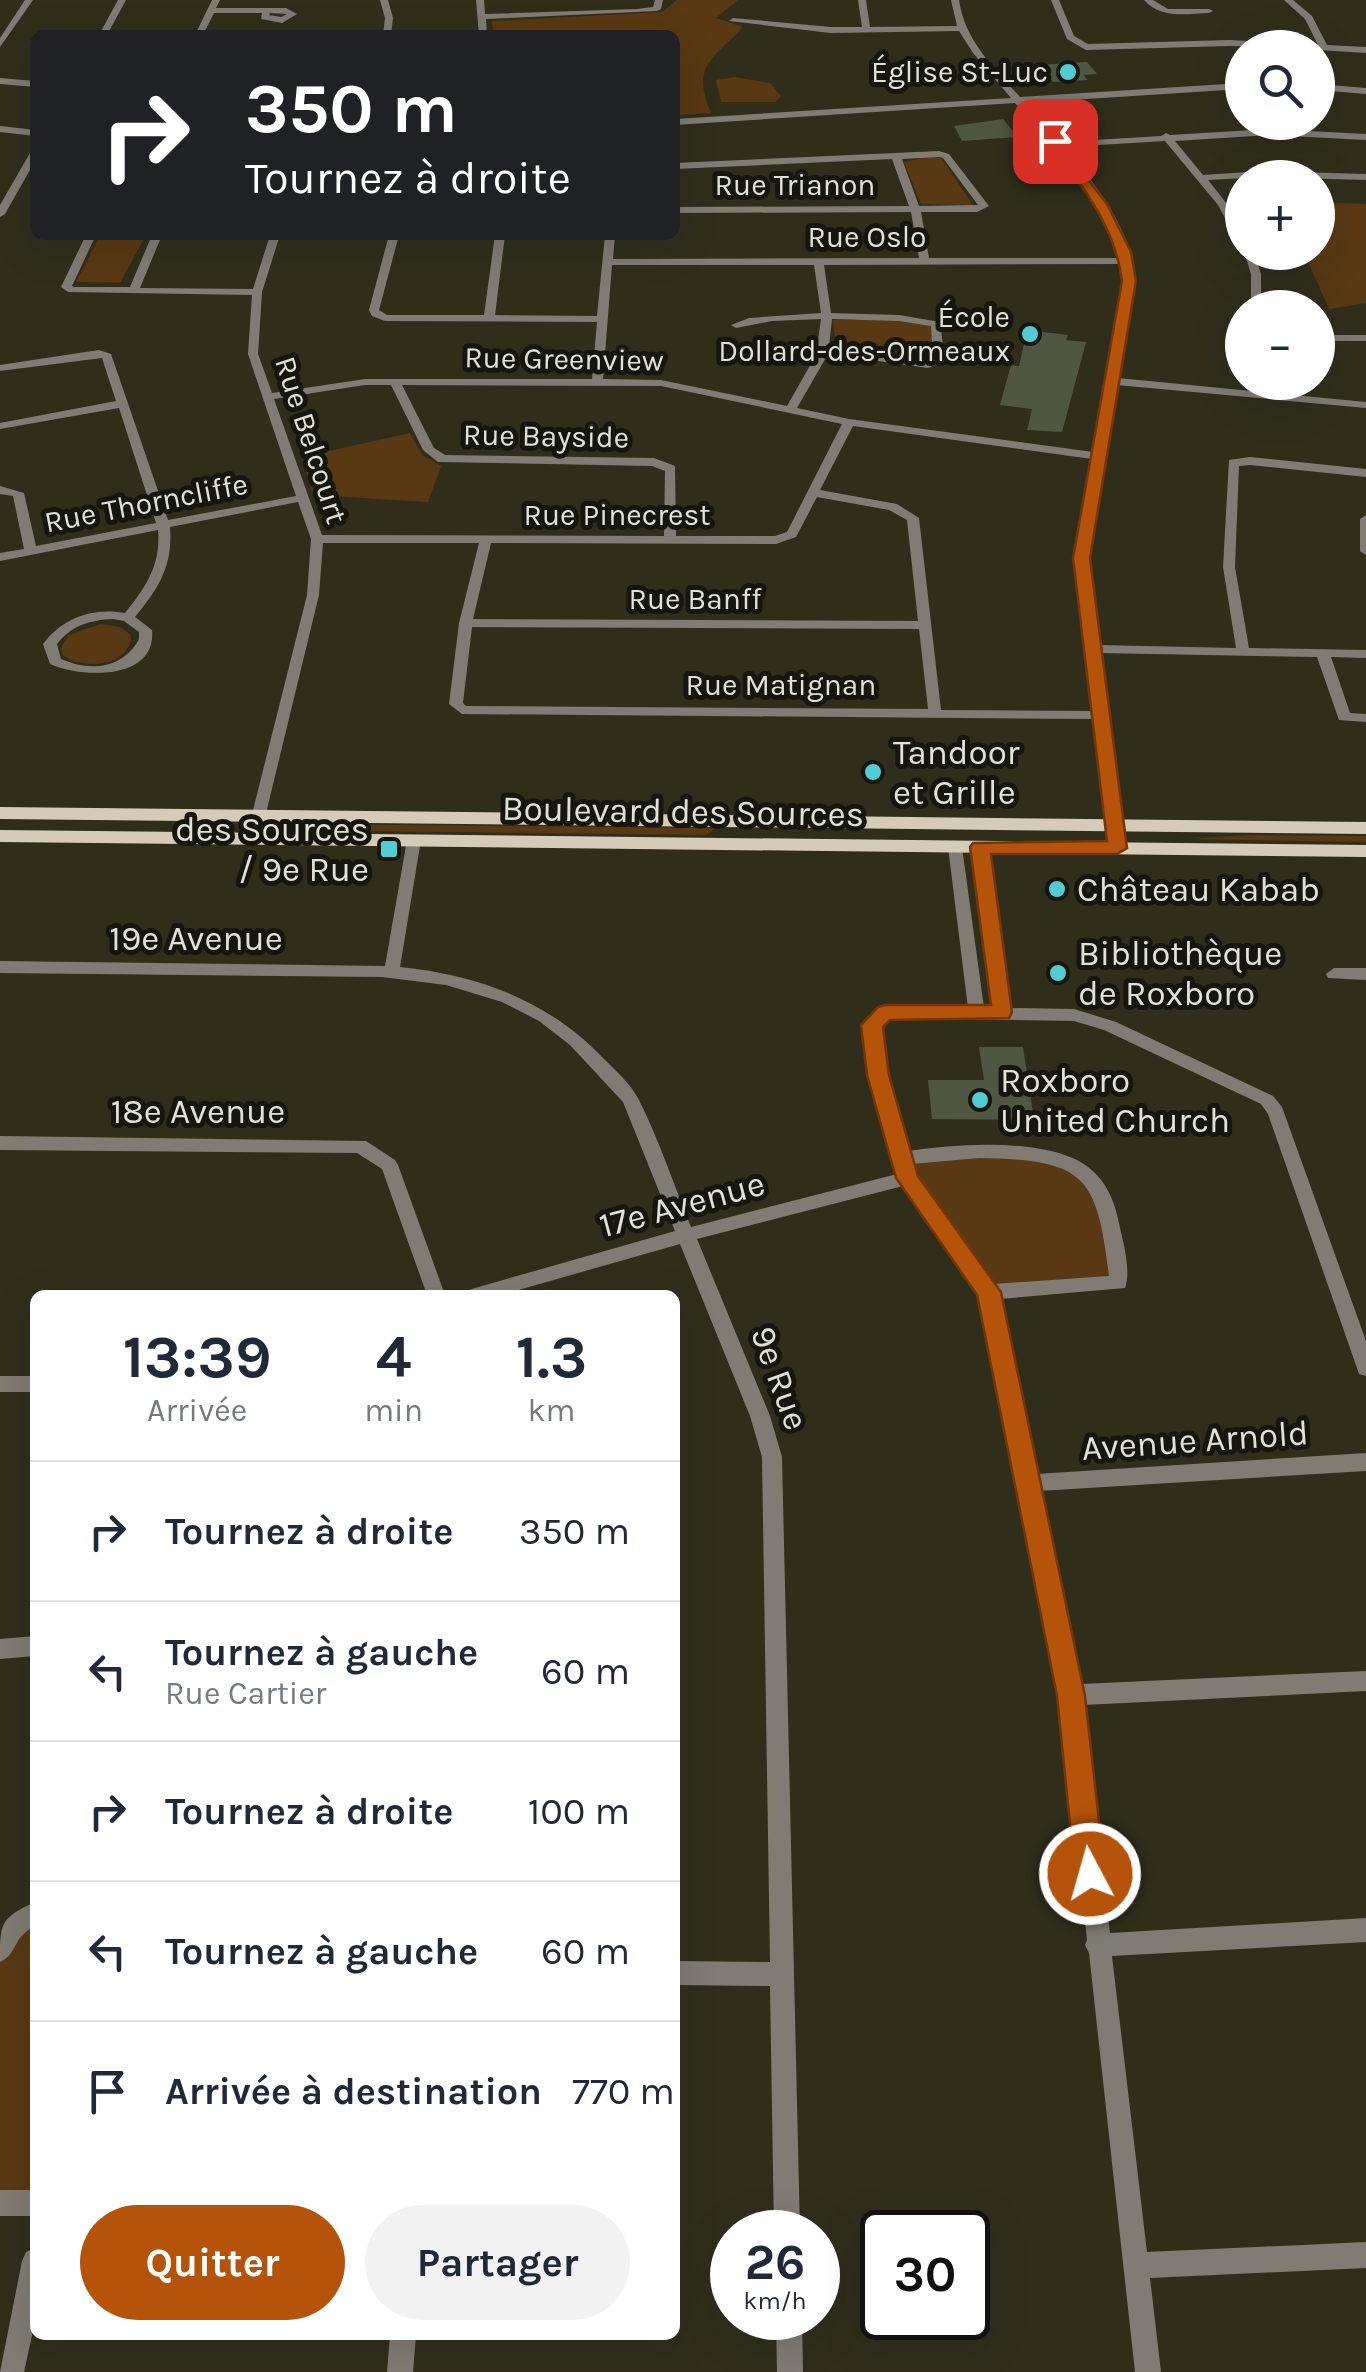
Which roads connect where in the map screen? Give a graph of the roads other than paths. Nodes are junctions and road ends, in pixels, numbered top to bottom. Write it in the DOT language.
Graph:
graph roads {
  1 [pos="29,0"];
  2 [pos="122,0"];
  3 [pos="384,0"];
  4 [pos="480,0"];
  5 [pos="572,0"];
  6 [pos="659,0"];
  7 [pos="862,0"];
  8 [pos="955,0"];
  9 [pos="1056,0"];
  10 [pos="1148,0"];
  11 [pos="1193,0"];
  12 [pos="1288,0"];
  13 [pos="214,5"];
  14 [pos="267,11"];
  15 [pos="1209,11"];
  16 [pos="578,14"];
  17 [pos="484,18"];
  18 [pos="733,21"];
  19 [pos="959,28"];
  20 [pos="866,29"];
  21 [pos="106,30"];
  22 [pos="201,30"];
  23 [pos="388,30"];
  24 [pos="483,30"];
  25 [pos="1314,30"];
  26 [pos="1225,35"];
  27 [pos="1225,43"];
  28 [pos="0,44"];
  29 [pos="1335,47"];
  30 [pos="1366,50"];
  31 [pos="0,80"];
  32 [pos="30,83"];
  33 [pos="1225,87"];
  34 [pos="1335,88"];
  35 [pos="1366,91"];
  36 [pos="1015,98"];
  37 [pos="680,122"];
  38 [pos="0,129"];
  39 [pos="30,132"];
  40 [pos="1166,136"];
  41 [pos="1366,137"];
  42 [pos="1058,145"];
  43 [pos="896,156"];
  44 [pos="30,162"];
  45 [pos="680,166"];
  46 [pos="1201,178"];
  47 [pos="1366,178"];
  48 [pos="915,209"];
  49 [pos="1225,209"];
  50 [pos="680,210"];
  51 [pos="0,214"];
  52 [pos="89,240"];
  53 [pos="156,240"];
  54 [pos="273,240"];
  55 [pos="393,240"];
  56 [pos="499,240"];
  57 [pos="609,240"];
  58 [pos="1127,260"];
  59 [pos="607,262"];
  60 [pos="925,262"];
  61 [pos="819,263"];
  62 [pos="134,290"];
  63 [pos="257,292"];
  64 [pos="827,317"];
  65 [pos="489,318"];
  66 [pos="600,319"];
  67 [pos="736,325"];
  68 [pos="1335,338"];
  69 [pos="1366,338"];
  70 [pos="826,350"];
  71 [pos="0,368"];
  72 [pos="1112,380"];
  73 [pos="394,381"];
  74 [pos="597,382"];
  75 [pos="1225,387"];
  76 [pos="266,397"];
  77 [pos="1331,400"];
  78 [pos="120,404"];
  79 [pos="1366,405"];
  80 [pos="790,410"];
  81 [pos="848,422"];
  82 [pos="0,426"];
  83 [pos="1098,456"];
  84 [pos="1366,473"];
  85 [pos="0,490"];
  86 [pos="816,492"];
  87 [pos="302,498"];
  88 [pos="1366,519"];
  89 [pos="164,527"];
  90 [pos="317,539"];
  91 [pos="486,540"];
  92 [pos="670,540"];
  93 [pos="1366,546"];
  94 [pos="31,552"];
  95 [pos="0,557"];
  96 [pos="128,618"];
  97 [pos="466,623"];
  98 [pos="924,625"];
  99 [pos="1093,650"];
  100 [pos="1244,652"];
  101 [pos="1324,654"];
  102 [pos="1366,654"];
  103 [pos="935,713"];
  104 [pos="1099,715"];
  105 [pos="1366,718"];
  106 [pos="0,813"];
  107 [pos="259,815"];
  108 [pos="799,821"];
  109 [pos="1113,824"];
  110 [pos="1366,828"];
  111 [pos="0,836"];
  112 [pos="252,838"];
  113 [pos="414,840"];
  114 [pos="714,843"];
  115 [pos="955,847"];
  116 [pos="980,847"];
  117 [pos="1117,848"];
  118 [pos="1366,851"];
  119 [pos="0,967"];
  120 [pos="392,970"];
  121 [pos="1334,974"];
  122 [pos="1366,974"];
  123 [pos="977,1012"];
  124 [pos="1002,1012"];
  125 [pos="0,1143"];
  126 [pos="904,1169"];
  127 [pos="686,1234"];
  128 [pos="434,1290"];
  129 [pos="492,1290"];
  130 [pos="989,1292"];
  131 [pos="1366,1368"];
  132 [pos="0,1384"];
  133 [pos="30,1384"];
  134 [pos="1366,1462"];
  135 [pos="1027,1483"];
  136 [pos="30,1646"];
  137 [pos="0,1648"];
  138 [pos="1366,1681"];
  139 [pos="1071,1696"];
  140 [pos="30,1916"];
  141 [pos="1366,1930"];
  142 [pos="1097,1945"];
  143 [pos="0,1950"];
  144 [pos="680,1973"];
  145 [pos="781,1974"];
  146 [pos="0,2203"];
  147 [pos="30,2204"];
  148 [pos="786,2210"];
  149 [pos="1366,2255"];
  150 [pos="1135,2266"];
  151 [pos="30,2285"];
  152 [pos="403,2340"];
  153 [pos="789,2340"];
  154 [pos="12,2372"];
  155 [pos="400,2372"];
  156 [pos="790,2372"];
  157 [pos="1148,2372"];
  1 -- 28 [label="street"];
  2 -- 21 [label="street"];
  3 -- 23 [label="street"];
  4 -- 17 [label="street"];
  5 -- 16 [label="street"];
  6 -- 16 [label="street"];
  7 -- 20 [label="street"];
  8 -- 19 [label="street"];
  9 -- 27 [label="street"];
  10 -- 15 [label="street"];
  11 -- 15 [label="street"];
  12 -- 25 [label="street"];
  13 -- 14 [label="street"];
  13 -- 22 [label="street"];
  15 -- 26 [label="street"];
  16 -- 17 [label="street"];
  17 -- 24 [label="street"];
  18 -- 20 [label="street"];
  19 -- 20 [label="street"];
  19 -- 36 [label="street"];
  29 -- 30 [label="street"];
  31 -- 32 [label="street"];
  33 -- 36 [label="street"];
  34 -- 35 [label="street"];
  36 -- 37 [label="street"];
  36 -- 42 [label="street"];
  38 -- 39 [label="street"];
  40 -- 41 [label="street"];
  40 -- 42 [label="street"];
  40 -- 46 [label="street"];
  42 -- 58 [label="street"];
  43 -- 45 [label="street"];
  43 -- 48 [label="street"];
  43 -- 48 [label="street, Rue Trianon"];
  44 -- 51 [label="street"];
  46 -- 47 [label="street"];
  46 -- 49 [label="street"];
  48 -- 50 [label="street, Rue Trianon"];
  48 -- 60 [label="street"];
  52 -- 62 [label="street"];
  53 -- 62 [label="street"];
  54 -- 63 [label="street, Rue Belcourt"];
  55 -- 65 [label="street"];
  56 -- 65 [label="street"];
  57 -- 59 [label="street"];
  58 -- 60 [label="street, Rue Oslo"];
  58 -- 72 [label="street"];
  59 -- 61 [label="street, Rue Oslo"];
  59 -- 66 [label="street"];
  60 -- 61 [label="street, Rue Oslo"];
  61 -- 64 [label="street"];
  62 -- 63 [label="street"];
  63 -- 76 [label="street, Rue Belcourt"];
  64 -- 67 [label="street"];
  64 -- 70 [label="street"];
  64 -- 70 [label="street"];
  65 -- 66 [label="street"];
  66 -- 74 [label="street"];
  68 -- 69 [label="street"];
  70 -- 80 [label="street"];
  71 -- 78 [label="street"];
  72 -- 75 [label="street"];
  72 -- 83 [label="street"];
  73 -- 74 [label="street, Rue Greenview"];
  73 -- 76 [label="street, Rue Greenview"];
  73 -- 92 [label="street, Rue Bayside"];
  74 -- 80 [label="street, Rue Greenview"];
  76 -- 87 [label="street, Rue Belcourt"];
  77 -- 79 [label="street"];
  78 -- 82 [label="street"];
  78 -- 89 [label="street"];
  80 -- 81 [label="street, Rue Greenview"];
  81 -- 83 [label="street, Rue Greenview"];
  81 -- 86 [label="street, Rue Pinecrest"];
  83 -- 99 [label="street"];
  84 -- 100 [label="street"];
  85 -- 94 [label="street"];
  86 -- 92 [label="street, Rue Pinecrest"];
  86 -- 98 [label="street"];
  87 -- 89 [label="street, Rue Thorncliffe"];
  87 -- 90 [label="street, Rue Belcourt"];
  88 -- 93 [label="street"];
  89 -- 94 [label="street, Rue Thorncliffe"];
  89 -- 96 [label="street"];
  90 -- 91 [label="street, Rue Pinecrest"];
  90 -- 107 [label="street, Rue Belcourt"];
  91 -- 92 [label="street, Rue Pinecrest"];
  91 -- 97 [label="street"];
  94 -- 95 [label="street, Rue Thorncliffe"];
  96 -- 96 [label="street"];
  97 -- 98 [label="street, Rue Banff"];
  97 -- 103 [label="street, Rue Matignan"];
  98 -- 103 [label="street"];
  99 -- 100 [label="street"];
  99 -- 104 [label="street"];
  100 -- 101 [label="street"];
  101 -- 102 [label="street"];
  101 -- 105 [label="street"];
  103 -- 104 [label="street, Rue Matignan"];
  104 -- 109 [label="street"];
  106 -- 107 [label="main road, Boulevard des Sources"];
  107 -- 108 [label="main road, Boulevard des Sources"];
  107 -- 112 [label="street, Rue Belcourt"];
  108 -- 109 [label="main road, Boulevard des Sources"];
  108 -- 114 [label="main road"];
  109 -- 110 [label="main road, Boulevard des Sources"];
  109 -- 117 [label="street"];
  111 -- 112 [label="main road, Boulevard des Sources"];
  112 -- 113 [label="main road, Boulevard des Sources"];
  113 -- 114 [label="main road, Boulevard des Sources"];
  113 -- 120 [label="street"];
  114 -- 115 [label="main road, Boulevard des Sources"];
  115 -- 116 [label="main road, Boulevard des Sources"];
  115 -- 123 [label="street"];
  116 -- 117 [label="main road, Boulevard des Sources"];
  116 -- 124 [label="street"];
  117 -- 118 [label="main road, Boulevard des Sources"];
  119 -- 120 [label="street, 19e Avenue"];
  120 -- 127 [label="street, 9e Rue"];
  121 -- 122 [label="street"];
  123 -- 124 [label="street"];
  123 -- 126 [label="street"];
  124 -- 131 [label="street"];
  125 -- 128 [label="street, 18e Avenue"];
  126 -- 127 [label="street, 17e Avenue"];
  126 -- 130 [label="street"];
  126 -- 130 [label="street, 17e Avenue"];
  127 -- 129 [label="street, 17e Avenue"];
  127 -- 145 [label="street, 9e Rue"];
  130 -- 135 [label="street"];
  132 -- 133 [label="street"];
  134 -- 135 [label="street, Avenue Arnold"];
  135 -- 139 [label="street"];
  136 -- 137 [label="street"];
  138 -- 139 [label="street"];
  139 -- 142 [label="street"];
  140 -- 143 [label="street"];
  141 -- 142 [label="street"];
  142 -- 150 [label="street"];
  144 -- 145 [label="street"];
  145 -- 148 [label="street, 9e Rue"];
  146 -- 147 [label="street"];
  149 -- 150 [label="street"];
  150 -- 157 [label="street"];
  151 -- 154 [label="street"];
  152 -- 155 [label="street"];
  153 -- 156 [label="street"];
}
